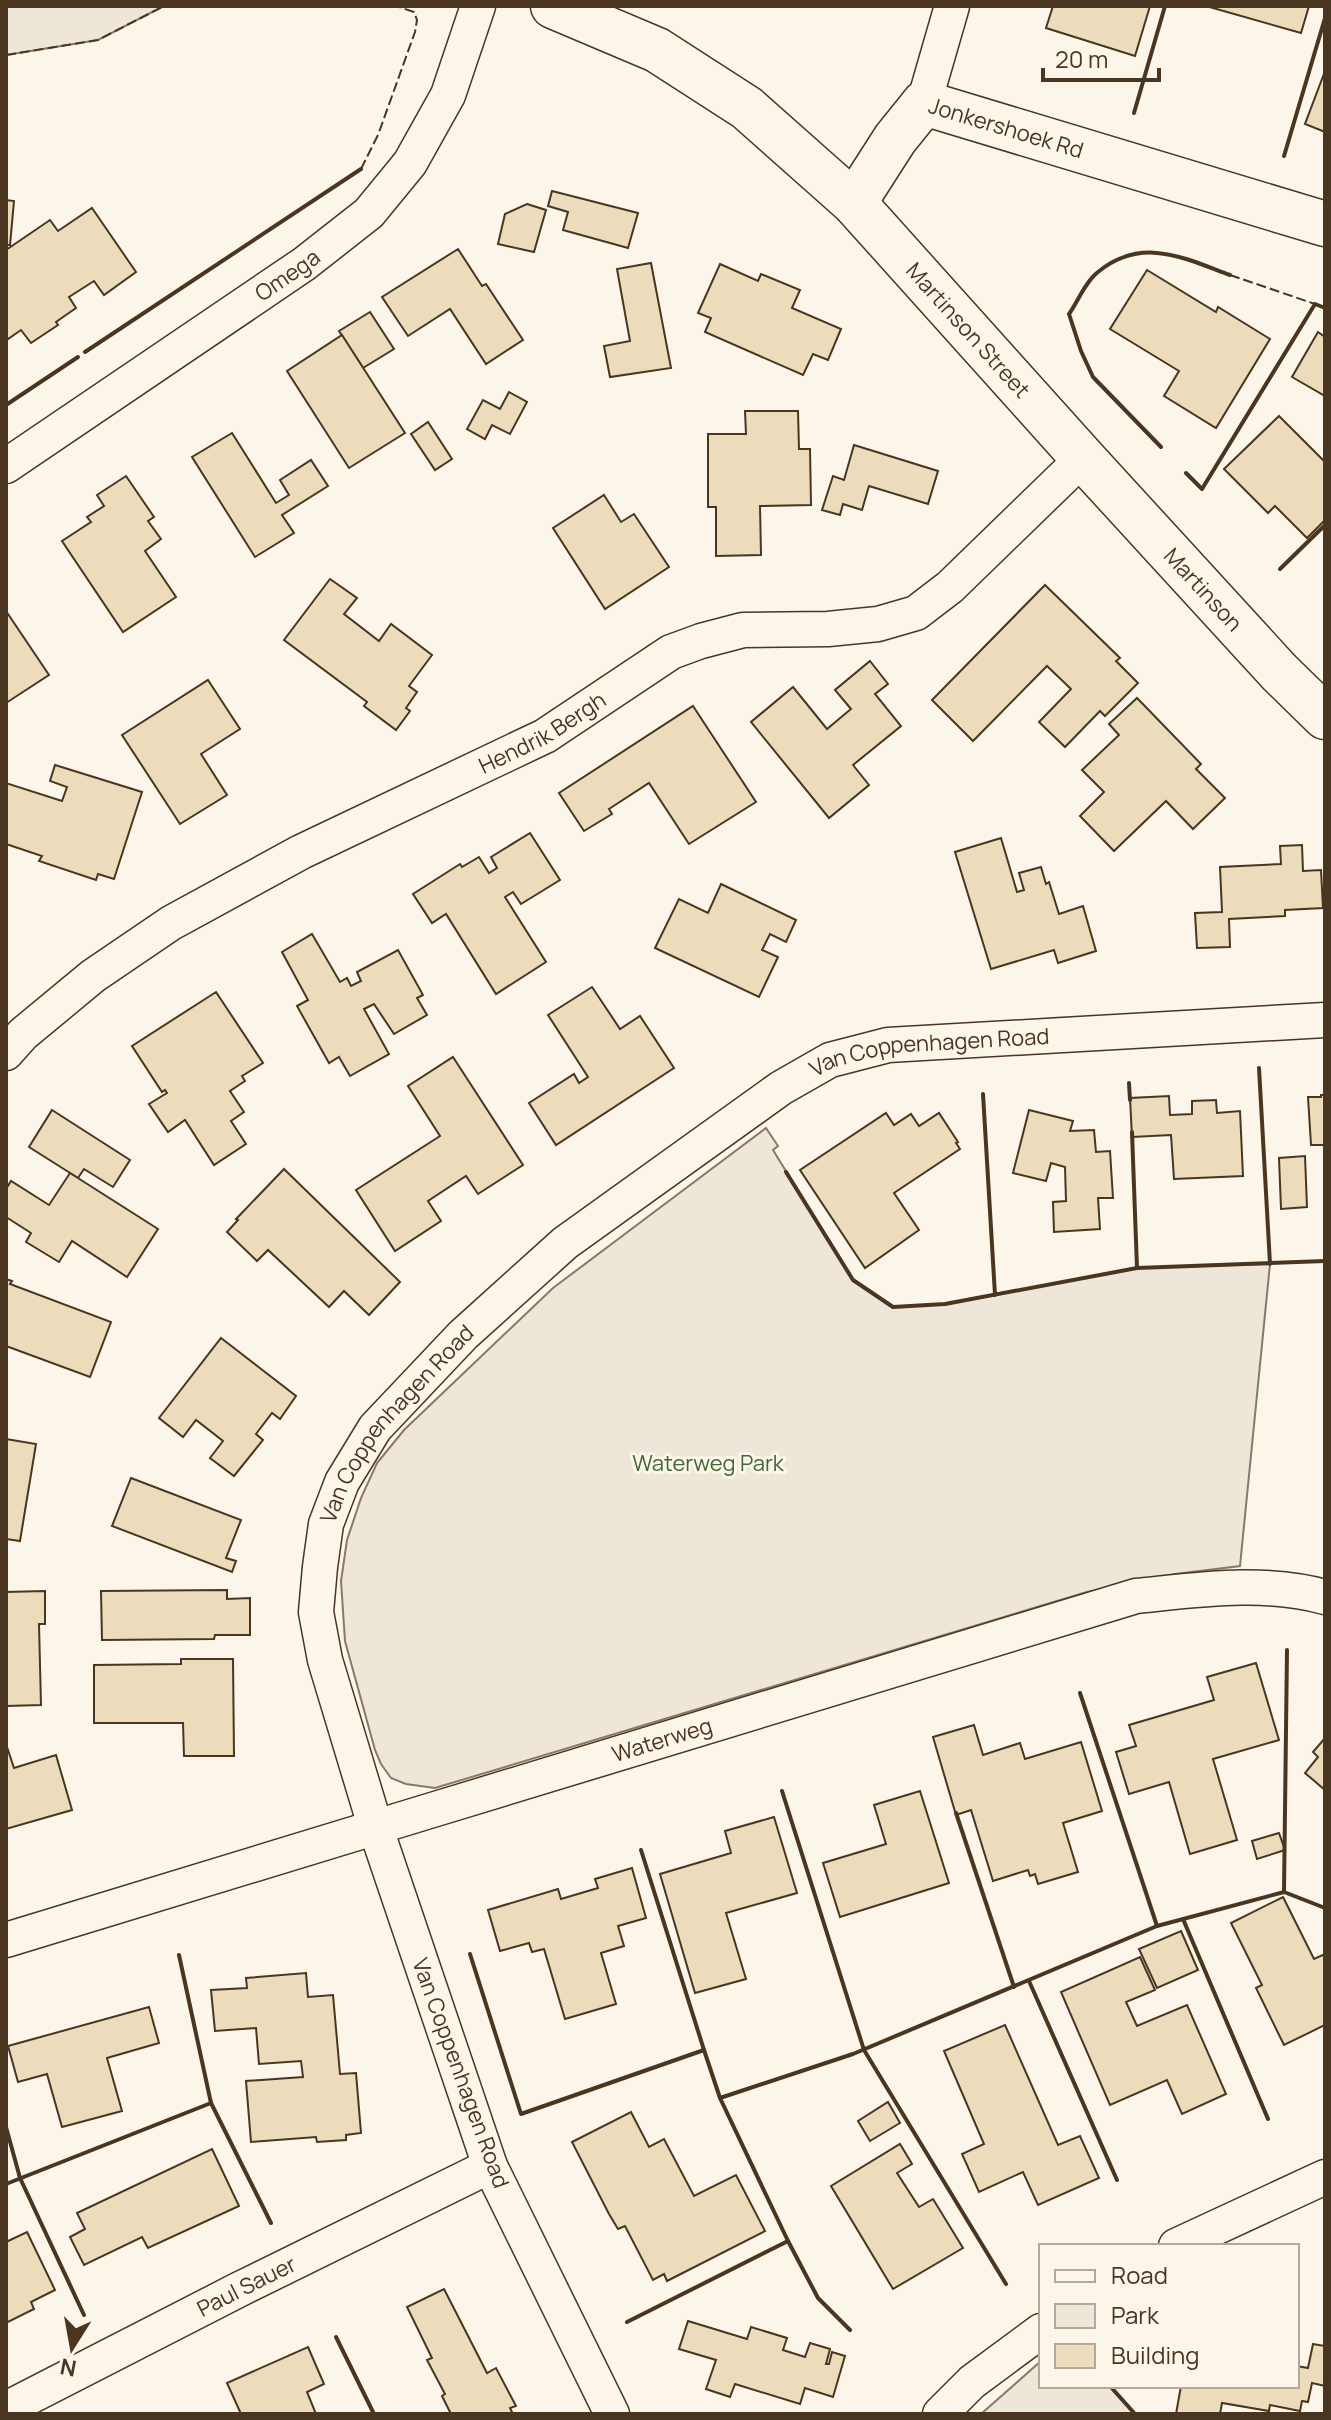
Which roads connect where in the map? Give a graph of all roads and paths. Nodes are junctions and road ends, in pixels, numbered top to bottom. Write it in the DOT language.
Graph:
graph roads {
  1 [pos="478,6"];
  2 [pos="553,6"];
  3 [pos="952,6"];
  4 [pos="924,103"];
  5 [pos="854,203"];
  6 [pos="1325,224"];
  7 [pos="1083,458"];
  8 [pos="6,466"];
  9 [pos="1325,717"];
  10 [pos="1325,1020"];
  11 [pos="6,1053"];
  12 [pos="1325,1597"];
  13 [pos="376,1829"];
  14 [pos="6,1940"];
  15 [pos="490,2166"];
  16 [pos="1325,2177"];
  17 [pos="1180,2244"];
  18 [pos="1039,2332"];
  19 [pos="6,2409"];
  20 [pos="612,2414"];
  21 [pos="940,2414"];
  1 -- 8 [label="street, Omega"];
  2 -- 5 [label="street"];
  3 -- 4 [label="street"];
  4 -- 5 [label="street, Jonkershoek Rd"];
  4 -- 6 [label="street, Jonkershoek Rd"];
  5 -- 7 [label="street, Martinson Street"];
  7 -- 9 [label="street, Martinson"];
  7 -- 11 [label="street, Hendrik Bergh"];
  10 -- 13 [label="street, Van Coppenhagen Road"];
  12 -- 13 [label="street, Waterweg"];
  13 -- 14 [label="street, Waterweg"];
  13 -- 15 [label="street, Van Coppenhagen Road"];
  15 -- 19 [label="street, Paul Sauer"];
  15 -- 20 [label="street, Van Coppenhagen Road"];
  16 -- 17 [label="street"];
  18 -- 21 [label="street"];
}
